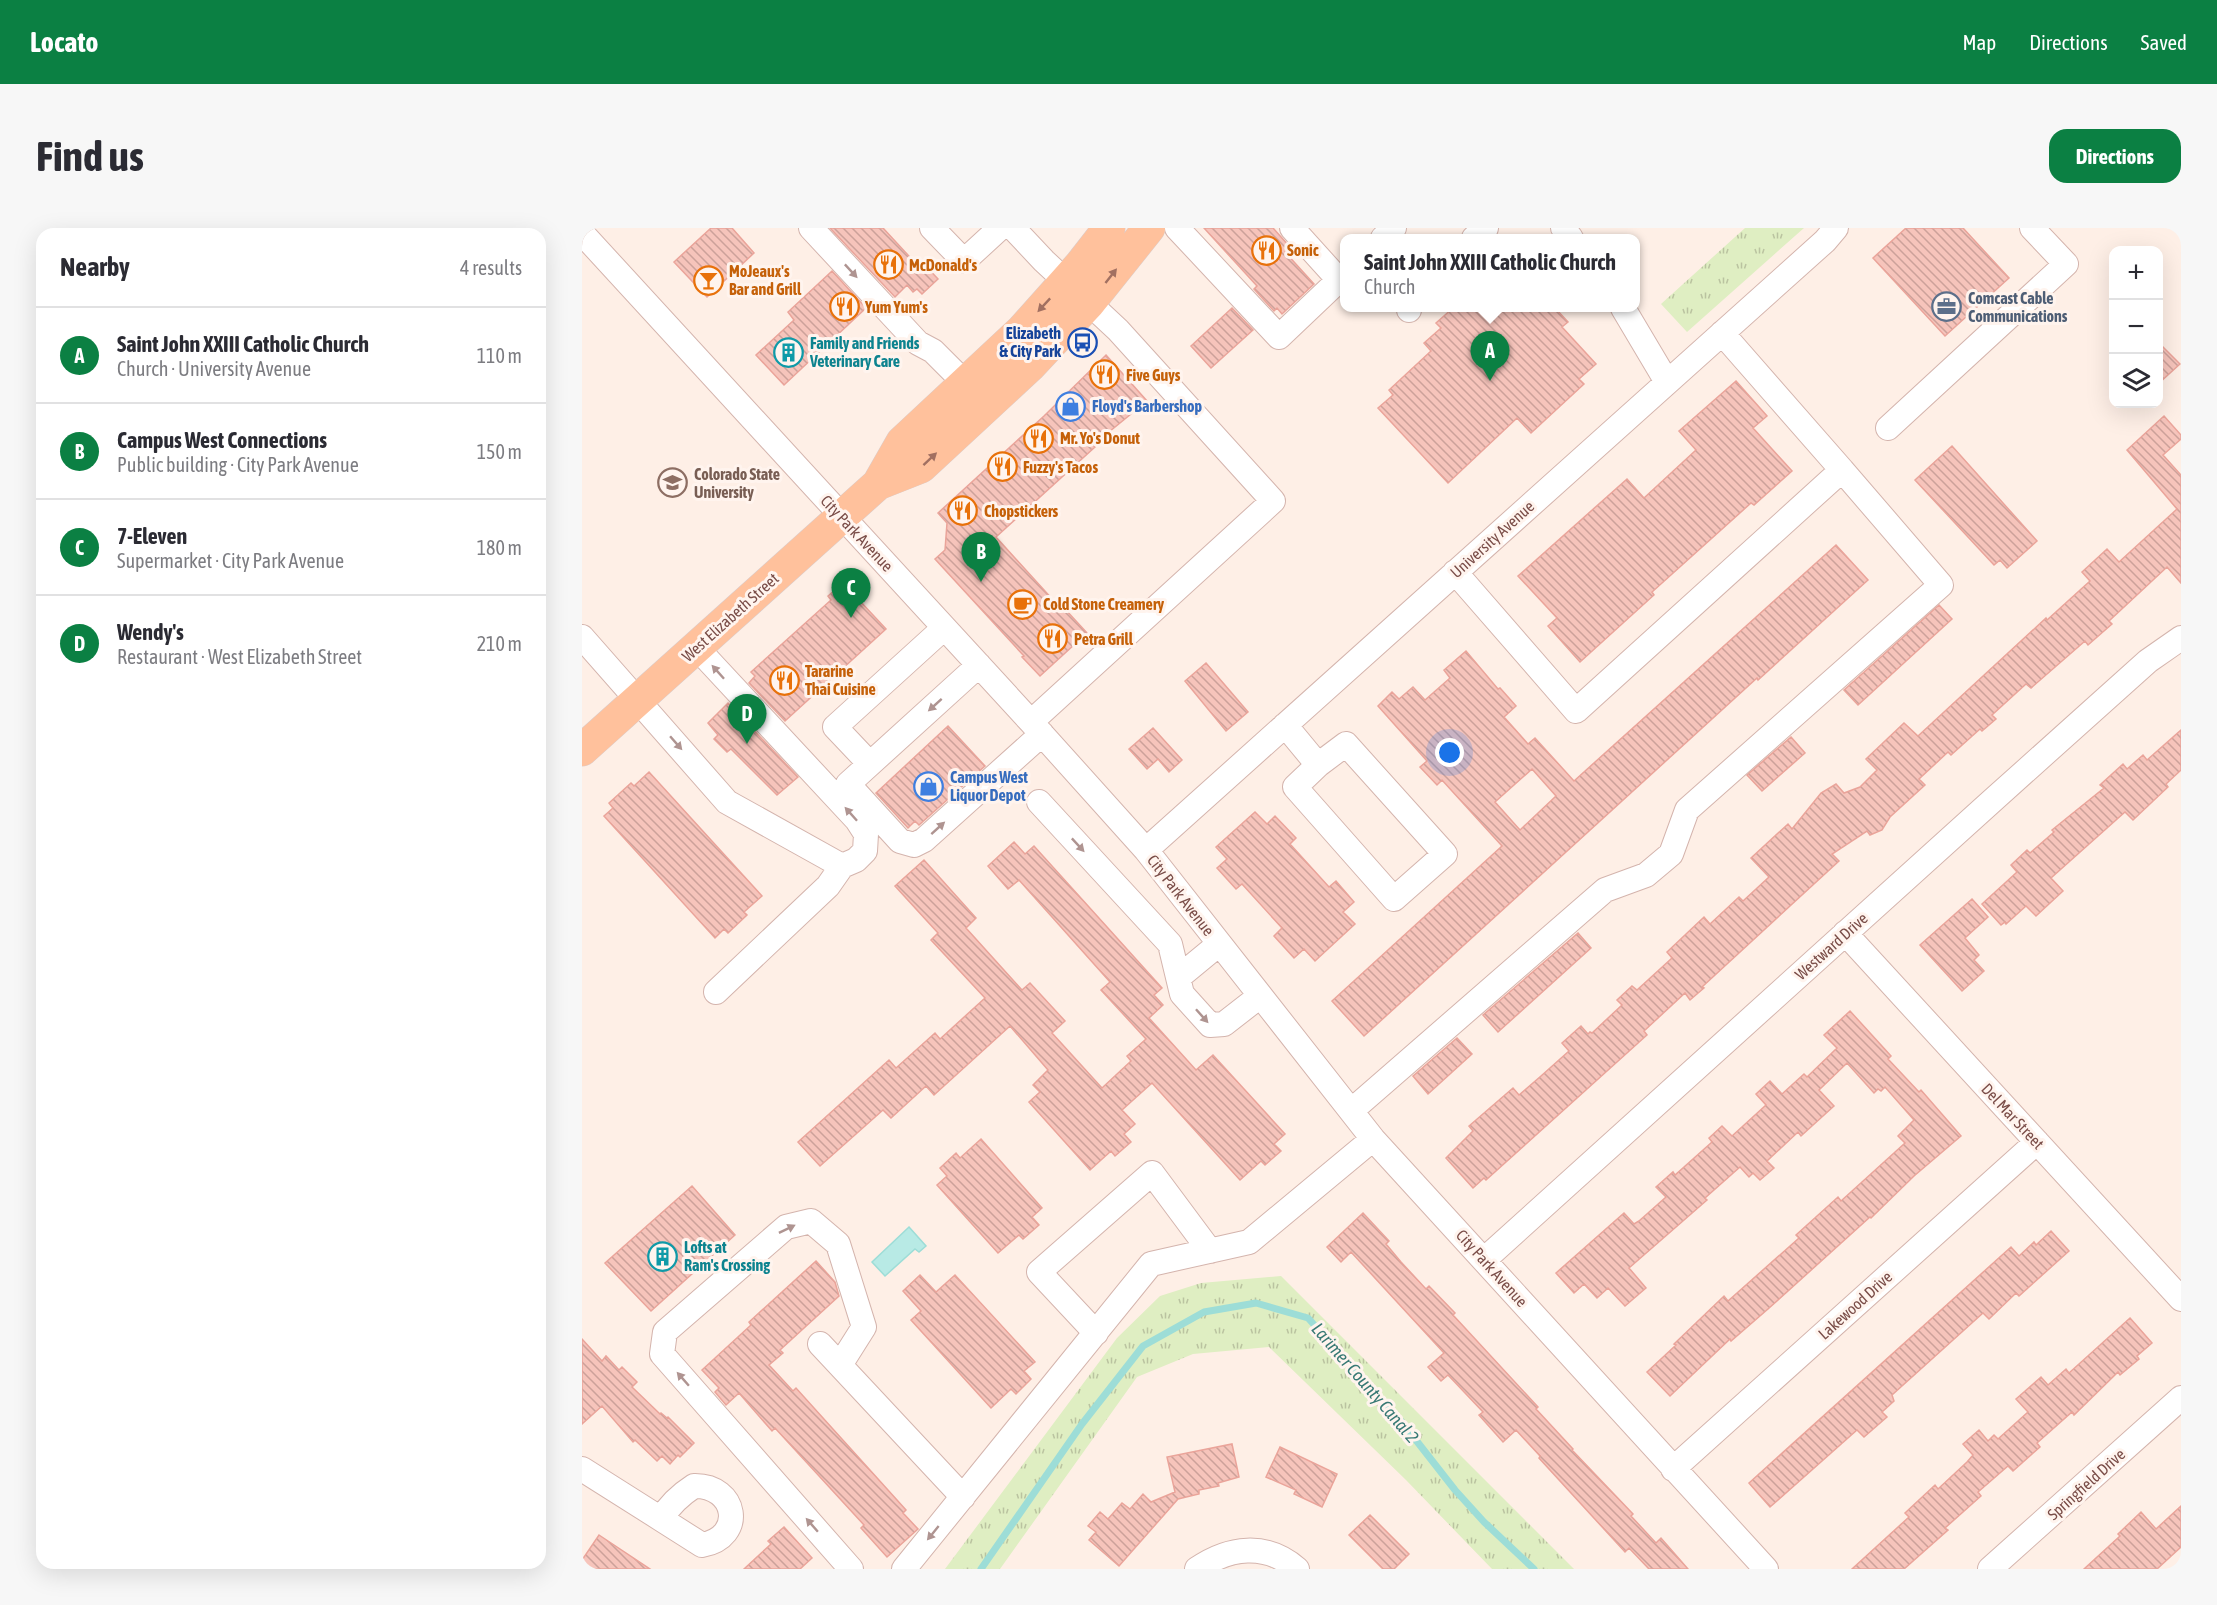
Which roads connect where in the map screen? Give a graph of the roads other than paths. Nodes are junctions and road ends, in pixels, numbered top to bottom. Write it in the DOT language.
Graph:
graph roads {
  1 [pos="811,228"];
  2 [pos="932,228"];
  3 [pos="1000,228"];
  4 [pos="1013,228"];
  5 [pos="1109,228"];
  6 [pos="1149,228"];
  7 [pos="1177,228"];
  8 [pos="1836,228"];
  9 [pos="2032,228"];
  10 [pos="1305,232"];
  11 [pos="582,233"];
  12 [pos="1340,275"];
  13 [pos="1340,279"];
  14 [pos="1066,282"];
  15 [pos="1089,303"];
  16 [pos="1625,312"];
  17 [pos="1722,333"];
  18 [pos="1667,382"];
  19 [pos="965,383"];
  20 [pos="1888,428"];
  21 [pos="1842,470"];
  22 [pos="878,484"];
  23 [pos="841,516"];
  24 [pos="1455,572"];
  25 [pos="944,628"];
  26 [pos="582,637"];
  27 [pos="2181,638"];
  28 [pos="696,647"];
  29 [pos="979,665"];
  30 [pos="638,699"];
  31 [pos="1285,725"];
  32 [pos="1037,728"];
  33 [pos="582,750"];
  34 [pos="870,765"];
  35 [pos="1318,765"];
  36 [pos="1039,802"];
  37 [pos="1146,850"];
  38 [pos="842,866"];
  39 [pos="1845,933"];
  40 [pos="1219,944"];
  41 [pos="1179,977"];
  42 [pos="716,992"];
  43 [pos="1260,996"];
  44 [pos="1351,1111"];
  45 [pos="1373,1139"];
  46 [pos="2037,1142"];
  47 [pos="1210,1251"];
  48 [pos="1485,1259"];
  49 [pos="2181,1299"];
  50 [pos="1096,1333"];
  51 [pos="820,1344"];
  52 [pos="840,1365"];
  53 [pos="2181,1398"];
  54 [pos="582,1469"];
  55 [pos="1673,1469"];
  56 [pos="963,1497"];
  57 [pos="661,1519"];
  58 [pos="851,1569"];
  59 [pos="904,1569"];
  60 [pos="1197,1569"];
  61 [pos="1297,1569"];
  62 [pos="1766,1569"];
  63 [pos="1990,1569"];
  1 -- 19 [label="street, one-way"];
  2 -- 3 [label="street"];
  4 -- 14 [label="street"];
  5 -- 14 [label="main road, West Elizabeth Street"];
  15 -- 6 [label="main road, West Elizabeth Street, one-way"];
  7 -- 13 [label="street"];
  8 -- 17 [label="street, University Avenue"];
  9 -- 20 [label="street"];
  10 -- 12 [label="street"];
  11 -- 23 [label="street, City Park Avenue"];
  14 -- 15 [label="street"];
  14 -- 19 [label="main road, West Elizabeth Street, one-way"];
  22 -- 15 [label="main road, West Elizabeth Street, one-way"];
  15 -- 32 [label="street"];
  16 -- 18 [label="street"];
  17 -- 18 [label="street, University Avenue"];
  17 -- 21 [label="street"];
  18 -- 24 [label="street, University Avenue"];
  19 -- 22 [label="main road, West Elizabeth Street"];
  21 -- 24 [label="street"];
  21 -- 44 [label="street"];
  22 -- 23 [label="main road, West Elizabeth Street"];
  23 -- 25 [label="street, City Park Avenue"];
  23 -- 28 [label="main road, West Elizabeth Street"];
  24 -- 31 [label="street, University Avenue"];
  25 -- 29 [label="street, City Park Avenue"];
  25 -- 34 [label="street"];
  26 -- 30 [label="street"];
  27 -- 39 [label="street, Westward Drive"];
  28 -- 30 [label="main road, West Elizabeth Street"];
  38 -- 28 [label="street, one-way"];
  29 -- 32 [label="street, City Park Avenue"];
  29 -- 34 [label="street, one-way"];
  30 -- 33 [label="main road, West Elizabeth Street"];
  30 -- 38 [label="street, one-way"];
  31 -- 35 [label="street"];
  31 -- 37 [label="street, University Avenue"];
  34 -- 32 [label="street, one-way"];
  32 -- 37 [label="street, City Park Avenue"];
  35 -- 35 [label="street"];
  36 -- 41 [label="street, one-way"];
  37 -- 40 [label="street, City Park Avenue"];
  38 -- 42 [label="street"];
  39 -- 46 [label="street, Del Mar Street"];
  39 -- 48 [label="street, Westward Drive"];
  40 -- 41 [label="street"];
  40 -- 43 [label="street, City Park Avenue"];
  41 -- 43 [label="street, one-way"];
  43 -- 44 [label="street, City Park Avenue"];
  44 -- 45 [label="street, City Park Avenue"];
  45 -- 47 [label="street"];
  45 -- 48 [label="street, City Park Avenue"];
  46 -- 49 [label="street, Del Mar Street"];
  46 -- 55 [label="street, Lakewood Drive"];
  47 -- 50 [label="street"];
  47 -- 50 [label="street"];
  48 -- 55 [label="street, City Park Avenue"];
  50 -- 56 [label="street"];
  51 -- 52 [label="street"];
  52 -- 56 [label="street"];
  58 -- 52 [label="street, one-way"];
  53 -- 63 [label="street, Springfield Drive"];
  54 -- 57 [label="street"];
  55 -- 62 [label="street, City Park Avenue"];
  56 -- 59 [label="street, one-way"];
  60 -- 61 [label="street"];
}
